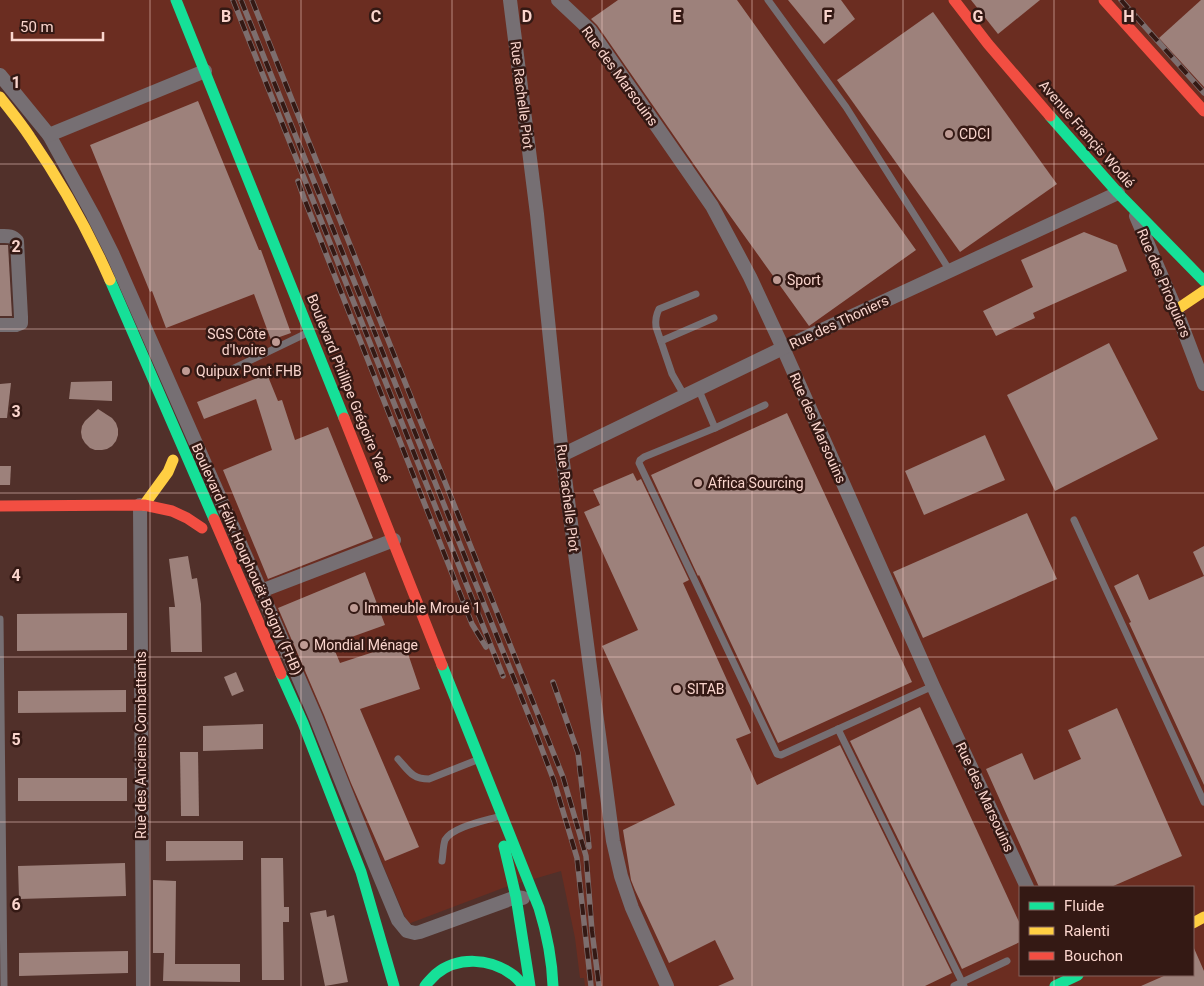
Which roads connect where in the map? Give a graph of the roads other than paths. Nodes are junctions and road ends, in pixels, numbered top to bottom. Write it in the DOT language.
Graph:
graph roads {
  1 [pos="176,0"];
  2 [pos="510,0"];
  3 [pos="558,0"];
  4 [pos="768,0"];
  5 [pos="954,0"];
  6 [pos="1110,3"];
  7 [pos="204,71"];
  8 [pos="0,75"];
  9 [pos="0,97"];
  10 [pos="1204,111"];
  11 [pos="48,134"];
  12 [pos="64,162"];
  13 [pos="63,190"];
  14 [pos="1118,193"];
  15 [pos="1133,209"];
  16 [pos="0,236"];
  17 [pos="950,271"];
  18 [pos="1204,281"];
  19 [pos="1204,291"];
  20 [pos="696,294"];
  21 [pos="1176,310"];
  22 [pos="714,318"];
  23 [pos="0,325"];
  24 [pos="310,332"];
  25 [pos="661,341"];
  26 [pos="783,348"];
  27 [pos="224,373"];
  28 [pos="1204,384"];
  29 [pos="698,388"];
  30 [pos="684,395"];
  31 [pos="765,406"];
  32 [pos="715,428"];
  33 [pos="562,455"];
  34 [pos="181,477"];
  35 [pos="142,505"];
  36 [pos="0,506"];
  37 [pos="195,511"];
  38 [pos="1074,520"];
  39 [pos="394,540"];
  40 [pos="261,591"];
  41 [pos="0,619"];
  42 [pos="932,686"];
  43 [pos="838,729"];
  44 [pos="398,759"];
  45 [pos="479,759"];
  46 [pos="339,776"];
  47 [pos="490,788"];
  48 [pos="1204,802"];
  49 [pos="338,812"];
  50 [pos="497,817"];
  51 [pos="442,861"];
  52 [pos="1027,886"];
  53 [pos="516,897"];
  54 [pos="539,906"];
  55 [pos="1007,961"];
  56 [pos="1072,976"];
  57 [pos="963,984"];
  58 [pos="4,986"];
  59 [pos="143,986"];
  60 [pos="394,986"];
  61 [pos="425,986"];
  62 [pos="524,986"];
  63 [pos="530,986"];
  64 [pos="553,986"];
  65 [pos="666,986"];
  66 [pos="954,986"];
  67 [pos="1054,986"];
  1 -- 7 [label="street, Boulevard Phillipe Grégoire Yacé"];
  2 -- 33 [label="street, Rue Rachelle Piot"];
  3 -- 26 [label="street, Rue des Marsouins"];
  4 -- 17 [label="lane"];
  5 -- 14 [label="street, Avenue Françis Wodié"];
  6 -- 10 [label="street"];
  7 -- 11 [label="street"];
  7 -- 24 [label="street, Boulevard Phillipe Grégoire Yacé"];
  8 -- 11 [label="street, Boulevard Félix Houphouët Boigny (FHB)"];
  9 -- 13 [label="street, Boulevard Félix Houphouët Boigny (FHB)"];
  11 -- 12 [label="street, Boulevard Félix Houphouët Boigny (FHB)"];
  12 -- 13 [label="street"];
  12 -- 40 [label="street, Boulevard Félix Houphouët Boigny (FHB)"];
  13 -- 49 [label="street, Boulevard Félix Houphouët Boigny (FHB)"];
  14 -- 15 [label="street, Avenue Françis Wodié"];
  14 -- 17 [label="street, Rue des Thoniers"];
  15 -- 18 [label="street, Avenue Françis Wodié"];
  15 -- 21 [label="street, Rue des Piroguiers"];
  16 -- 23 [label="street"];
  17 -- 26 [label="street, Rue des Thoniers"];
  19 -- 21 [label="street"];
  20 -- 25 [label="lane"];
  21 -- 28 [label="street, Rue des Piroguiers"];
  22 -- 25 [label="lane"];
  24 -- 27 [label="lane"];
  24 -- 39 [label="street, Boulevard Phillipe Grégoire Yacé"];
  25 -- 30 [label="lane"];
  26 -- 29 [label="street, Rue des Thoniers"];
  26 -- 42 [label="street, Rue des Marsouins"];
  29 -- 30 [label="street, Rue des Thoniers"];
  29 -- 32 [label="lane"];
  30 -- 33 [label="street, Rue des Thoniers"];
  31 -- 32 [label="lane"];
  32 -- 43 [label="lane"];
  33 -- 65 [label="street, Rue Rachelle Piot"];
  34 -- 35 [label="street, Boulevard Félix Houphouët Boigny (FHB)"];
  35 -- 36 [label="street"];
  35 -- 37 [label="street, Boulevard Félix Houphouët Boigny (FHB)"];
  35 -- 59 [label="street, Rue des Anciens Combattants"];
  38 -- 48 [label="lane"];
  39 -- 40 [label="street"];
  39 -- 45 [label="street, Boulevard Phillipe Grégoire Yacé"];
  40 -- 46 [label="street, Boulevard Félix Houphouët Boigny (FHB)"];
  41 -- 58 [label="lane"];
  42 -- 43 [label="lane"];
  42 -- 52 [label="street, Rue des Marsouins"];
  43 -- 57 [label="lane"];
  44 -- 45 [label="lane"];
  45 -- 47 [label="street, Boulevard Phillipe Grégoire Yacé"];
  46 -- 49 [label="street"];
  46 -- 53 [label="street, Boulevard Félix Houphouët Boigny (FHB)"];
  47 -- 50 [label="street, Boulevard Phillipe Grégoire Yacé"];
  47 -- 54 [label="street, Boulevard Phillipe Grégoire Yacé"];
  49 -- 60 [label="street, Boulevard Félix Houphouët Boigny (FHB)"];
  50 -- 51 [label="lane"];
  50 -- 53 [label="street, Boulevard Phillipe Grégoire Yacé"];
  53 -- 54 [label="street"];
  53 -- 63 [label="street, Boulevard Phillipe Grégoire Yacé"];
  54 -- 64 [label="street, Boulevard Phillipe Grégoire Yacé"];
  55 -- 57 [label="lane"];
  56 -- 67 [label="street"];
  57 -- 66 [label="lane"];
  61 -- 62 [label="street"];
}
